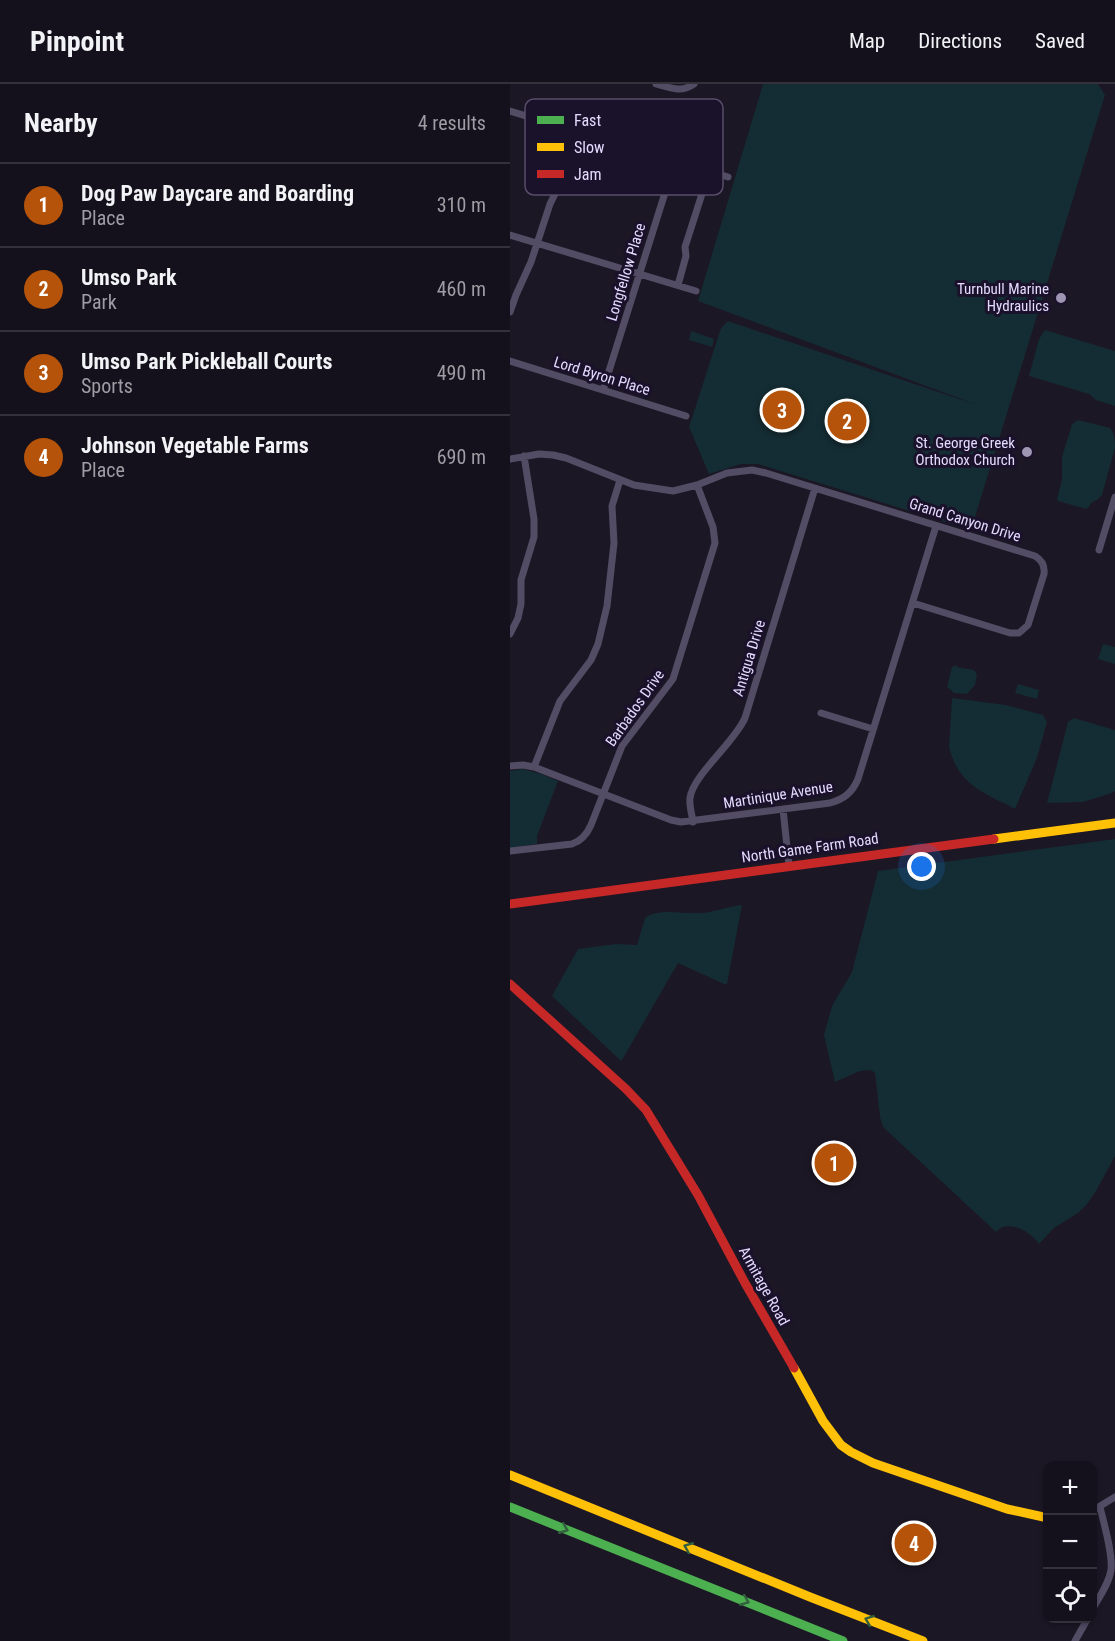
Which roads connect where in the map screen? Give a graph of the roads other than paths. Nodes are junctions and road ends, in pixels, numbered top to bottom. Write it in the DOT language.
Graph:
graph roads {
  1 [pos="656,84"];
  2 [pos="694,84"];
  3 [pos="510,111"];
  4 [pos="525,116"];
  5 [pos="723,176"];
  6 [pos="728,177"];
  7 [pos="554,195"];
  8 [pos="664,195"];
  9 [pos="702,195"];
  10 [pos="510,235"];
  11 [pos="538,242"];
  12 [pos="640,273"];
  13 [pos="678,285"];
  14 [pos="696,291"];
  15 [pos="510,312"];
  16 [pos="510,361"];
  17 [pos="603,390"];
  18 [pos="686,416"];
  19 [pos="524,456"];
  20 [pos="510,459"];
  21 [pos="620,480"];
  22 [pos="697,485"];
  23 [pos="815,489"];
  24 [pos="1115,497"];
  25 [pos="936,526"];
  26 [pos="1099,550"];
  27 [pos="913,603"];
  28 [pos="510,634"];
  29 [pos="820,712"];
  30 [pos="873,729"];
  31 [pos="510,766"];
  32 [pos="534,767"];
  33 [pos="603,793"];
  34 [pos="783,809"];
  35 [pos="693,822"];
  36 [pos="1115,823"];
  37 [pos="510,851"];
  38 [pos="789,866"];
  39 [pos="510,904"];
  40 [pos="510,984"];
  41 [pos="510,1476"];
  42 [pos="1115,1497"];
  43 [pos="510,1507"];
  44 [pos="1097,1508"];
  45 [pos="1097,1512"];
  46 [pos="1043,1517"];
  47 [pos="1097,1601"];
  48 [pos="1085,1623"];
  49 [pos="843,1641"];
  50 [pos="923,1641"];
  51 [pos="1076,1641"];
  1 -- 2 [label="street"];
  3 -- 4 [label="street"];
  5 -- 6 [label="street"];
  7 -- 11 [label="street"];
  8 -- 12 [label="street, Longfellow Place"];
  9 -- 13 [label="street"];
  10 -- 11 [label="street"];
  11 -- 12 [label="street"];
  11 -- 15 [label="street"];
  12 -- 13 [label="street"];
  12 -- 17 [label="street, Longfellow Place"];
  13 -- 14 [label="street"];
  16 -- 17 [label="street, Lord Byron Place"];
  17 -- 18 [label="street, Lord Byron Place"];
  19 -- 20 [label="street, Grand Canyon Drive"];
  19 -- 21 [label="street, Grand Canyon Drive"];
  19 -- 28 [label="street"];
  21 -- 22 [label="street, Grand Canyon Drive"];
  21 -- 32 [label="street"];
  22 -- 23 [label="street, Grand Canyon Drive"];
  22 -- 33 [label="street, Barbados Drive"];
  23 -- 25 [label="street, Grand Canyon Drive"];
  23 -- 35 [label="street, Antigua Drive"];
  24 -- 26 [label="street"];
  25 -- 27 [label="street, Martinique Avenue"];
  25 -- 27 [label="street, Grand Canyon Drive"];
  27 -- 30 [label="street, Martinique Avenue"];
  29 -- 30 [label="street"];
  30 -- 34 [label="street, Martinique Avenue"];
  31 -- 32 [label="street, Martinique Avenue"];
  32 -- 33 [label="street, Martinique Avenue"];
  33 -- 35 [label="street, Martinique Avenue"];
  33 -- 37 [label="street, Barbados Drive"];
  34 -- 35 [label="street, Martinique Avenue"];
  34 -- 38 [label="street"];
  36 -- 38 [label="main road, North Game Farm Road"];
  38 -- 39 [label="main road, North Game Farm Road"];
  40 -- 46 [label="main road, Armitage Road"];
  50 -- 41 [label="main road, one-way"];
  42 -- 44 [label="street"];
  43 -- 49 [label="main road, one-way"];
  45 -- 47 [label="street"];
  48 -- 51 [label="street"];
}
